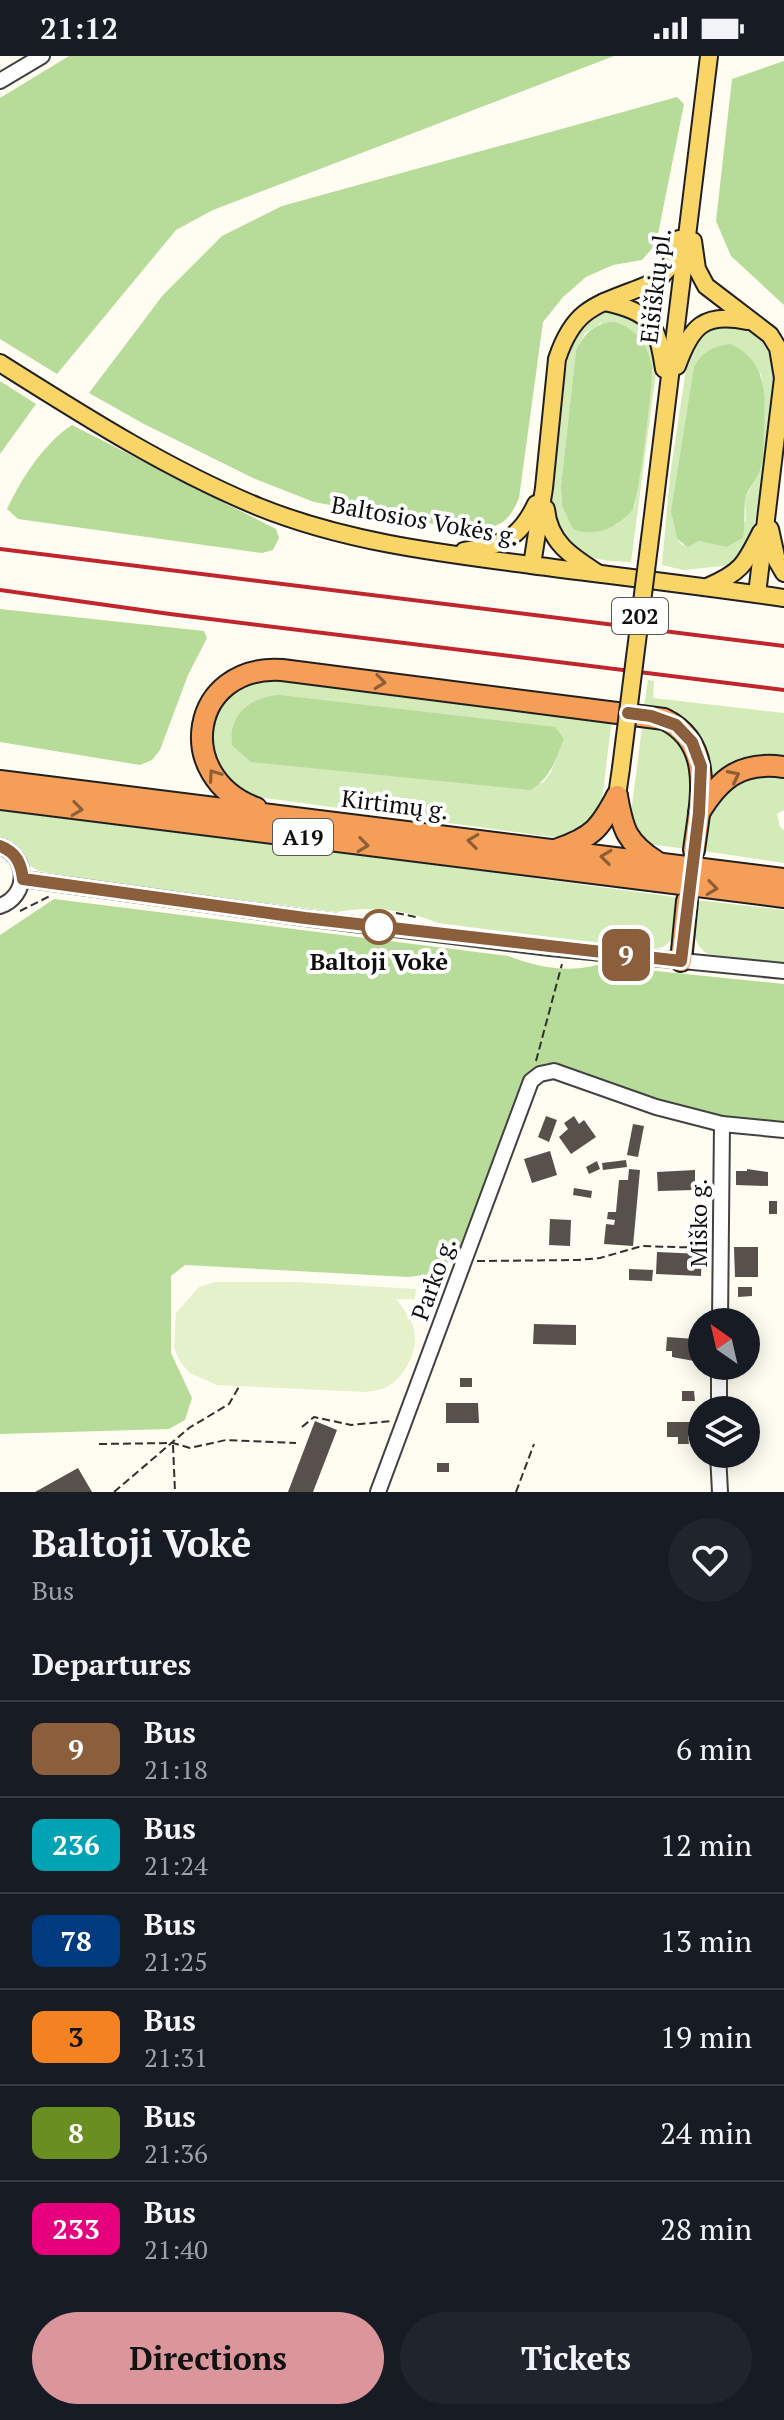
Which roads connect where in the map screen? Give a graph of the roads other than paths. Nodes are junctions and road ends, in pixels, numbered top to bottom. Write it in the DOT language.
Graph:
graph roads {
  1 [pos="42,56"];
  2 [pos="709,56"];
  3 [pos="0,81"];
  4 [pos="690,208"];
  5 [pos="603,302"];
  6 [pos="754,322"];
  7 [pos="0,363"];
  8 [pos="668,390"];
  9 [pos="544,488"];
  10 [pos="767,520"];
  11 [pos="444,554"];
  12 [pos="532,565"];
  13 [pos="784,573"];
  14 [pos="600,574"];
  15 [pos="706,588"];
  16 [pos="757,594"];
  17 [pos="784,598"];
  18 [pos="784,767"];
  19 [pos="0,781"];
  20 [pos="617,796"];
  21 [pos="0,799"];
  22 [pos="699,813"];
  23 [pos="278,816"];
  24 [pos="0,846"];
  25 [pos="694,850"];
  26 [pos="551,851"];
  27 [pos="660,864"];
  28 [pos="23,879"];
  29 [pos="784,879"];
  30 [pos="784,897"];
  31 [pos="687,901"];
  32 [pos="0,906"];
  33 [pos="681,961"];
  34 [pos="784,971"];
  35 [pos="722,1124"];
  36 [pos="784,1130"];
  37 [pos="720,1308"];
  38 [pos="719,1468"];
  39 [pos="378,1492"];
  40 [pos="720,1492"];
  1 -- 3 [label="street"];
  2 -- 4 [label="main road, Eišiškių pl. / 202"];
  4 -- 5 [label="main road"];
  4 -- 6 [label="main road"];
  4 -- 8 [label="main road, Eišiškių pl. / 202"];
  5 -- 8 [label="main road"];
  5 -- 9 [label="main road"];
  6 -- 8 [label="main road"];
  6 -- 10 [label="main road"];
  7 -- 11 [label="main road, Baltosios Vokės g."];
  8 -- 20 [label="main road, Eišiškių pl. / 202, bridge"];
  9 -- 11 [label="main road"];
  9 -- 12 [label="main road"];
  9 -- 14 [label="main road"];
  10 -- 13 [label="main road"];
  10 -- 15 [label="main road"];
  10 -- 16 [label="main road"];
  11 -- 12 [label="main road, Baltosios Vokės g."];
  12 -- 14 [label="main road, Baltosios Vokės g."];
  14 -- 15 [label="main road, Baltosios Vokės g."];
  15 -- 16 [label="main road, Baltosios Vokės g."];
  16 -- 17 [label="main road, Baltosios Vokės g."];
  22 -- 18 [label="highway, one-way"];
  19 -- 23 [label="highway, Kirtimų g. / A19"];
  20 -- 26 [label="highway"];
  20 -- 27 [label="highway"];
  21 -- 30 [label="highway, Kirtimų g. / A19, one-way"];
  23 -- 22 [label="highway, one-way"];
  22 -- 25 [label="highway"];
  26 -- 23 [label="highway, Kirtimų g. / A19, one-way"];
  24 -- 28 [label="street"];
  27 -- 26 [label="highway, Kirtimų g. / A19, one-way"];
  27 -- 29 [label="highway, Kirtimų g. / A19"];
  28 -- 32 [label="street"];
  28 -- 33 [label="street"];
  31 -- 33 [label="highway"];
  33 -- 34 [label="street"];
  35 -- 36 [label="street"];
  35 -- 37 [label="street, Miško g."];
  35 -- 39 [label="street, Parko g."];
  38 -- 40 [label="street"];
}
